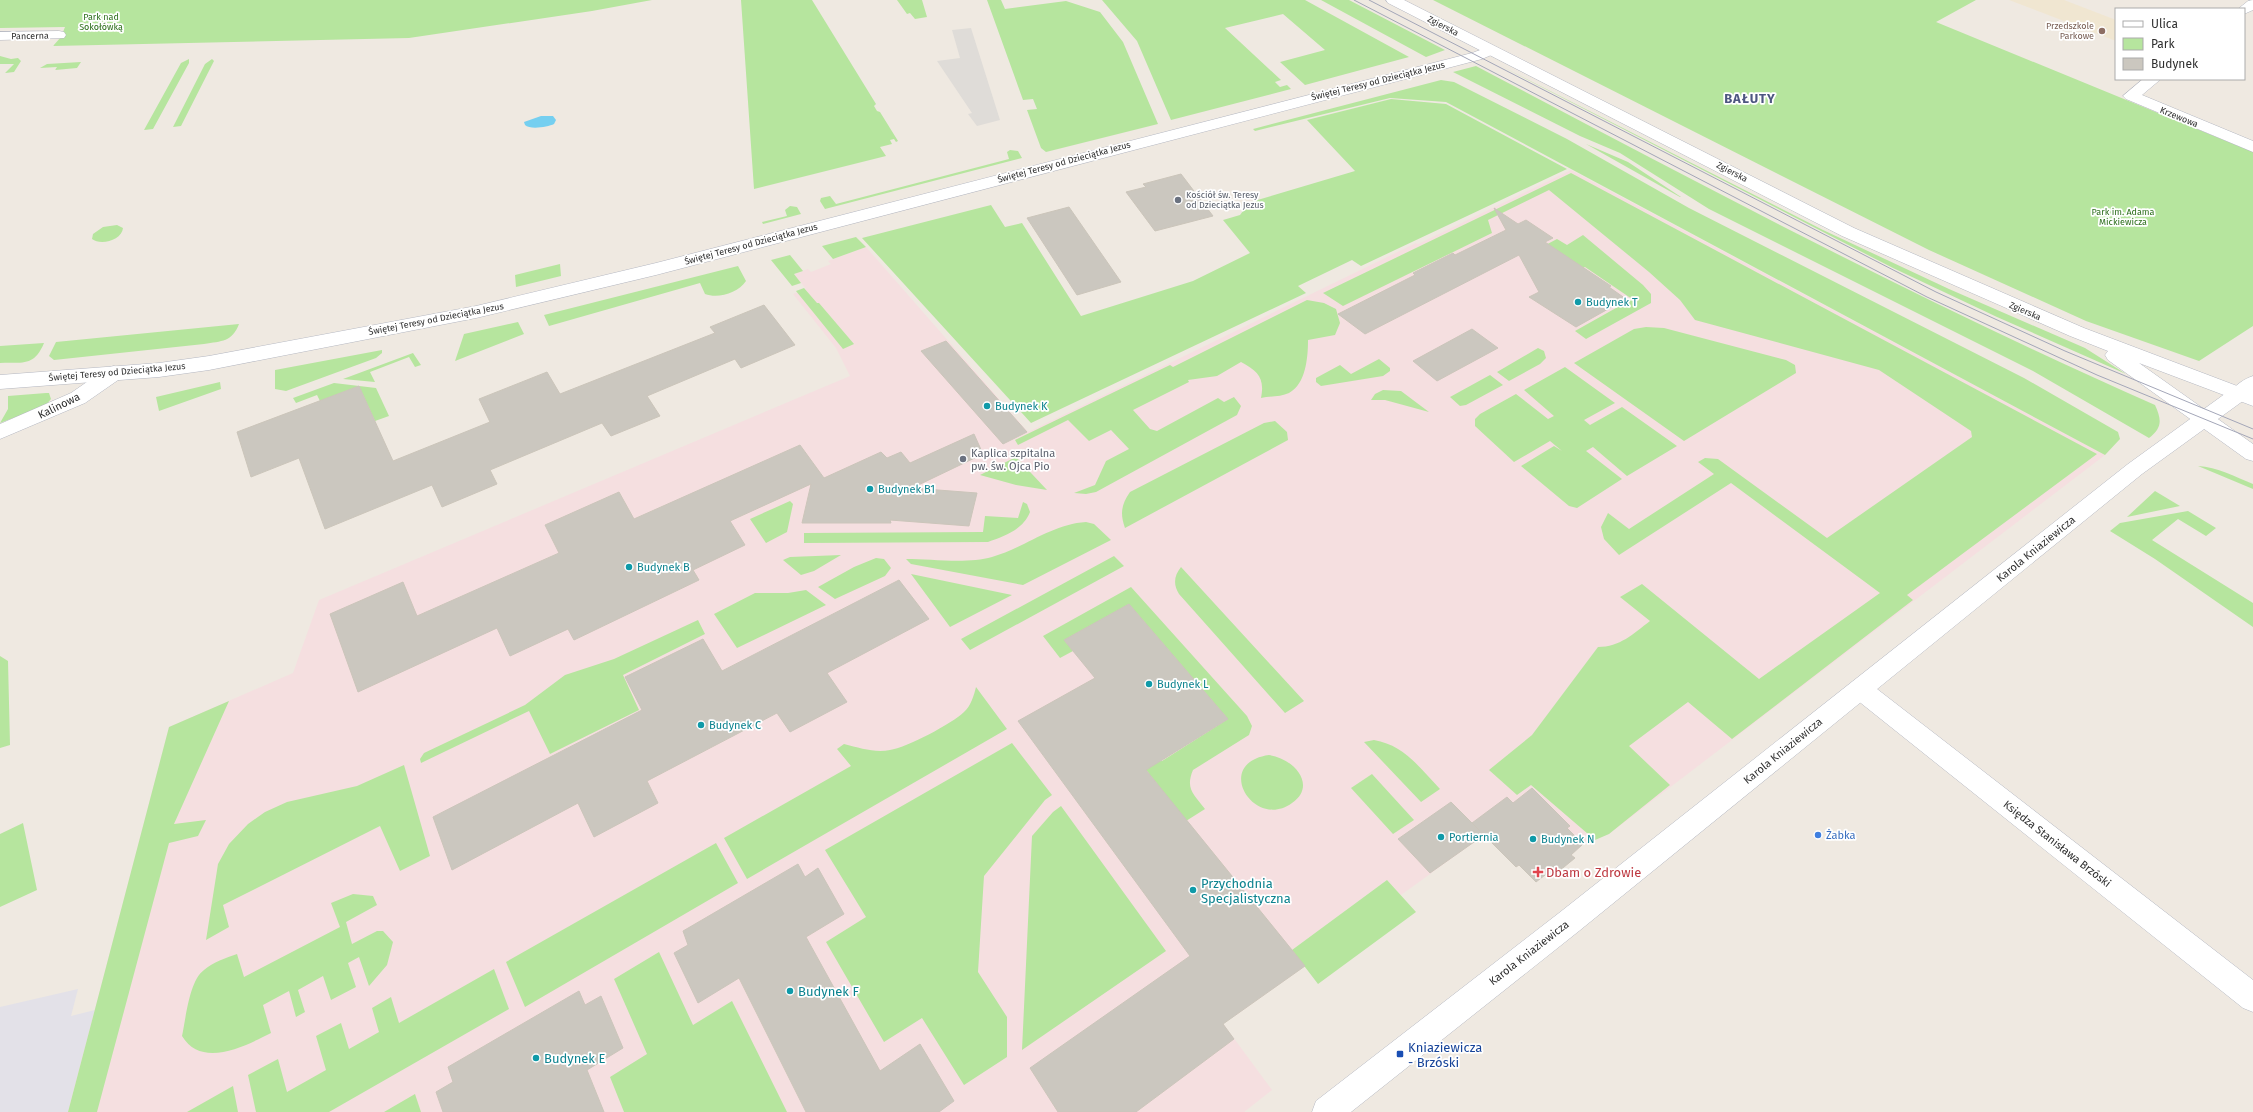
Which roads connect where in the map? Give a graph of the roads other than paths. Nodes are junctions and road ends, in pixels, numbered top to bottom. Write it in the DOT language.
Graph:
graph roads {
  1 [pos="1393,0"];
  2 [pos="59,35"];
  3 [pos="0,36"];
  4 [pos="1490,50"];
  5 [pos="2152,80"];
  6 [pos="2253,147"];
  7 [pos="2077,332"];
  8 [pos="114,373"];
  9 [pos="0,382"];
  10 [pos="2249,392"];
  11 [pos="2204,420"];
  12 [pos="0,432"];
  13 [pos="2253,454"];
  14 [pos="1860,689"];
  15 [pos="2253,998"];
  16 [pos="1327,1112"];
  1 -- 4 [label="street, Zgierska"];
  2 -- 3 [label="street, Pancerna"];
  4 -- 7 [label="street, Zgierska"];
  4 -- 8 [label="street, Świętej Teresy od Dzieciątka Jezus"];
  5 -- 6 [label="street, Krzewowa"];
  7 -- 10 [label="street, Zgierska"];
  7 -- 11 [label="street, Zgierska"];
  8 -- 9 [label="street, Świętej Teresy od Dzieciątka Jezus"];
  8 -- 12 [label="street, Kalinowa"];
  10 -- 11 [label="street, Karola Kniaziewicza"];
  11 -- 13 [label="street, Zgierska"];
  11 -- 14 [label="street, Karola Kniaziewicza"];
  14 -- 15 [label="street, Księdza Stanisława Brzóski"];
  14 -- 16 [label="street, Karola Kniaziewicza"];
}
